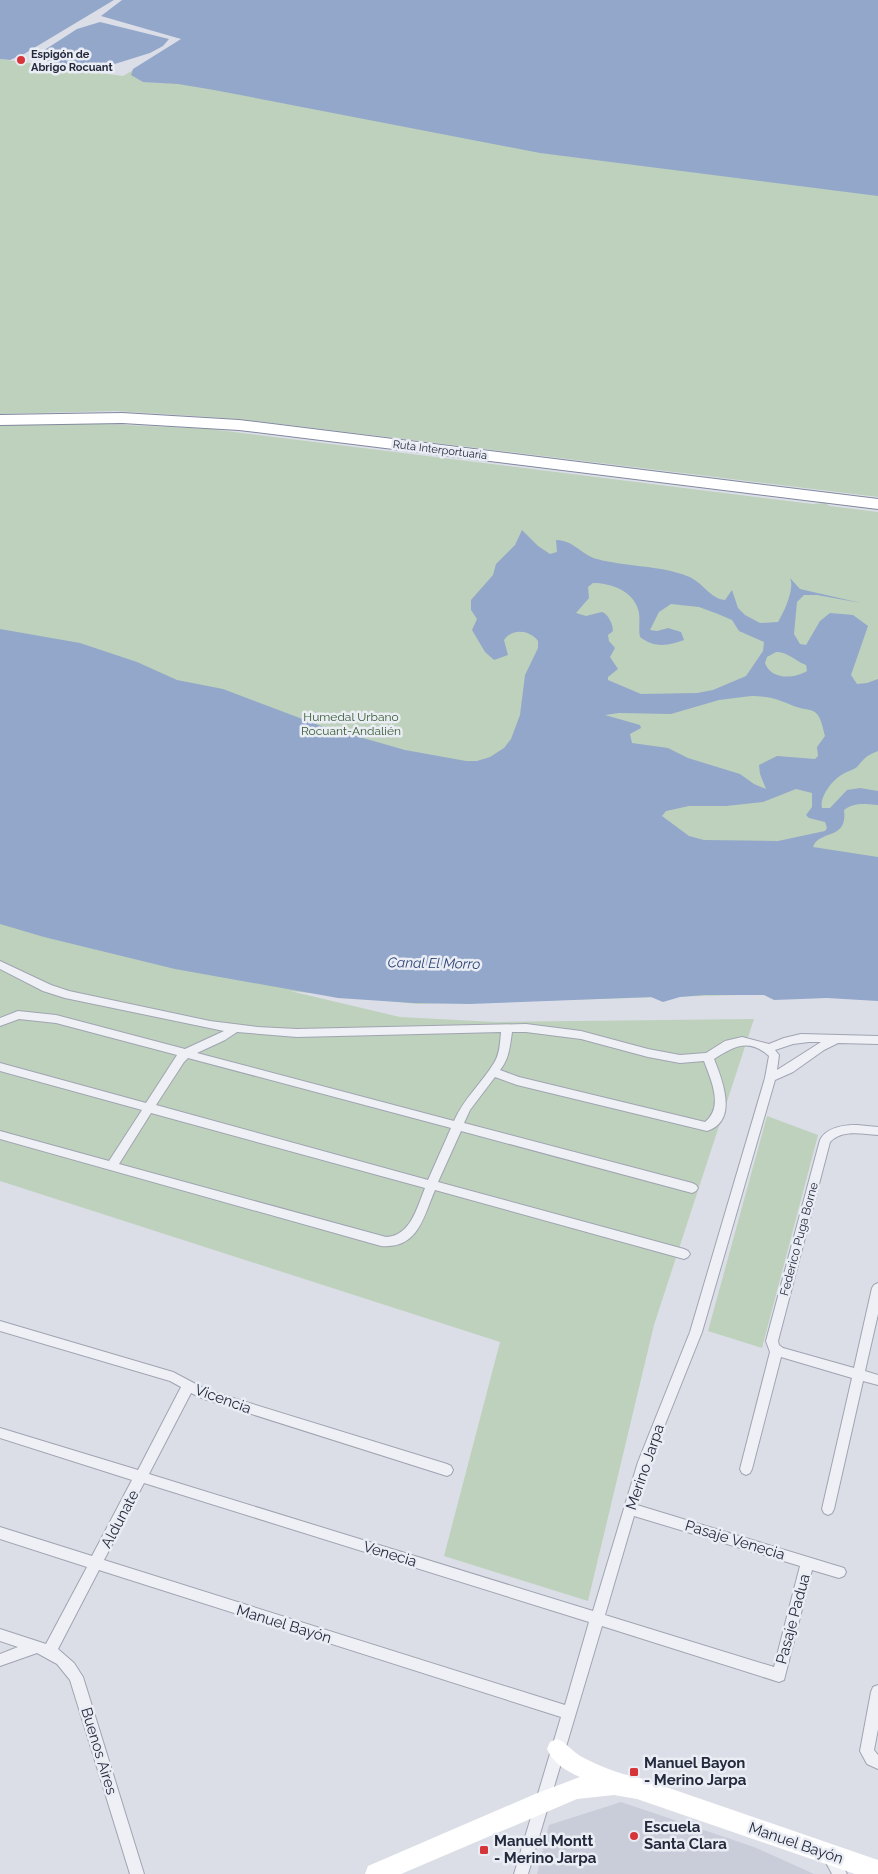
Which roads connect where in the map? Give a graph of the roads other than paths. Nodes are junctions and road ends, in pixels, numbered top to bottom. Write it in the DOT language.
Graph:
graph roads {
  1 [pos="0,420"];
  2 [pos="878,504"];
  3 [pos="0,965"];
  4 [pos="0,1022"];
  5 [pos="507,1028"];
  6 [pos="234,1029"];
  7 [pos="837,1039"];
  8 [pos="878,1040"];
  9 [pos="768,1049"];
  10 [pos="185,1054"];
  11 [pos="708,1057"];
  12 [pos="0,1067"];
  13 [pos="493,1072"];
  14 [pos="770,1078"];
  15 [pos="148,1108"];
  16 [pos="457,1126"];
  17 [pos="878,1131"];
  18 [pos="0,1135"];
  19 [pos="112,1165"];
  20 [pos="432,1186"];
  21 [pos="692,1188"];
  22 [pos="684,1254"];
  23 [pos="878,1288"];
  24 [pos="0,1326"];
  25 [pos="777,1350"];
  26 [pos="858,1374"];
  27 [pos="878,1380"];
  28 [pos="188,1386"];
  29 [pos="0,1433"];
  30 [pos="746,1469"];
  31 [pos="447,1470"];
  32 [pos="142,1478"];
  33 [pos="630,1509"];
  34 [pos="828,1509"];
  35 [pos="0,1533"];
  36 [pos="808,1562"];
  37 [pos="96,1564"];
  38 [pos="839,1572"];
  39 [pos="597,1618"];
  40 [pos="0,1635"];
  41 [pos="43,1649"];
  42 [pos="0,1660"];
  43 [pos="779,1675"];
  44 [pos="878,1692"];
  45 [pos="568,1713"];
  46 [pos="558,1749"];
  47 [pos="878,1762"];
  48 [pos="625,1785"];
  49 [pos="542,1801"];
  50 [pos="828,1854"];
  51 [pos="877,1866"];
  52 [pos="137,1874"];
  53 [pos="376,1874"];
  54 [pos="521,1874"];
  55 [pos="840,1874"];
  1 -- 2 [label="highway, Ruta Interportuaria"];
  3 -- 6 [label="street"];
  4 -- 10 [label="street"];
  5 -- 6 [label="street"];
  5 -- 11 [label="street"];
  5 -- 13 [label="street"];
  6 -- 10 [label="street"];
  7 -- 8 [label="street"];
  7 -- 9 [label="street"];
  7 -- 14 [label="street"];
  9 -- 11 [label="street"];
  9 -- 14 [label="street, Merino Jarpa"];
  10 -- 15 [label="street"];
  10 -- 16 [label="street"];
  11 -- 13 [label="street"];
  12 -- 15 [label="street"];
  13 -- 16 [label="street"];
  14 -- 33 [label="street, Merino Jarpa"];
  15 -- 19 [label="street"];
  15 -- 20 [label="street"];
  16 -- 20 [label="street"];
  16 -- 21 [label="street"];
  17 -- 25 [label="street, Federico Puga Borne"];
  18 -- 19 [label="street"];
  19 -- 20 [label="street"];
  20 -- 22 [label="street"];
  23 -- 26 [label="street"];
  24 -- 28 [label="street, Vicencia"];
  25 -- 26 [label="street"];
  25 -- 30 [label="street, Federico Puga Borne"];
  26 -- 27 [label="street"];
  26 -- 34 [label="street"];
  28 -- 31 [label="street, Vicencia"];
  28 -- 32 [label="street, Aldunate"];
  29 -- 32 [label="street, Venecia"];
  32 -- 37 [label="street, Aldunate"];
  32 -- 39 [label="street, Venecia"];
  33 -- 36 [label="street, Pasaje Venecia"];
  33 -- 39 [label="street, Merino Jarpa"];
  35 -- 37 [label="street, Manuel Bayón"];
  36 -- 38 [label="street, Pasaje Venecia"];
  36 -- 43 [label="street, Pasaje Padua"];
  37 -- 41 [label="street, Aldunate"];
  37 -- 45 [label="street, Manuel Bayón"];
  39 -- 43 [label="street, Venecia"];
  39 -- 45 [label="street, Merino Jarpa"];
  40 -- 41 [label="street, Buenos Aires"];
  41 -- 42 [label="street"];
  41 -- 52 [label="street, Buenos Aires"];
  44 -- 47 [label="street"];
  45 -- 46 [label="street, Merino Jarpa"];
  46 -- 48 [label="street"];
  46 -- 49 [label="street, Merino Jarpa"];
  48 -- 49 [label="street, Manuel Bayón"];
  48 -- 50 [label="street, Manuel Bayón"];
  49 -- 53 [label="street, Manuel Bayón"];
  49 -- 54 [label="street, Merino Jarpa"];
  50 -- 51 [label="street, Manuel Bayón"];
  50 -- 55 [label="street"];
}
